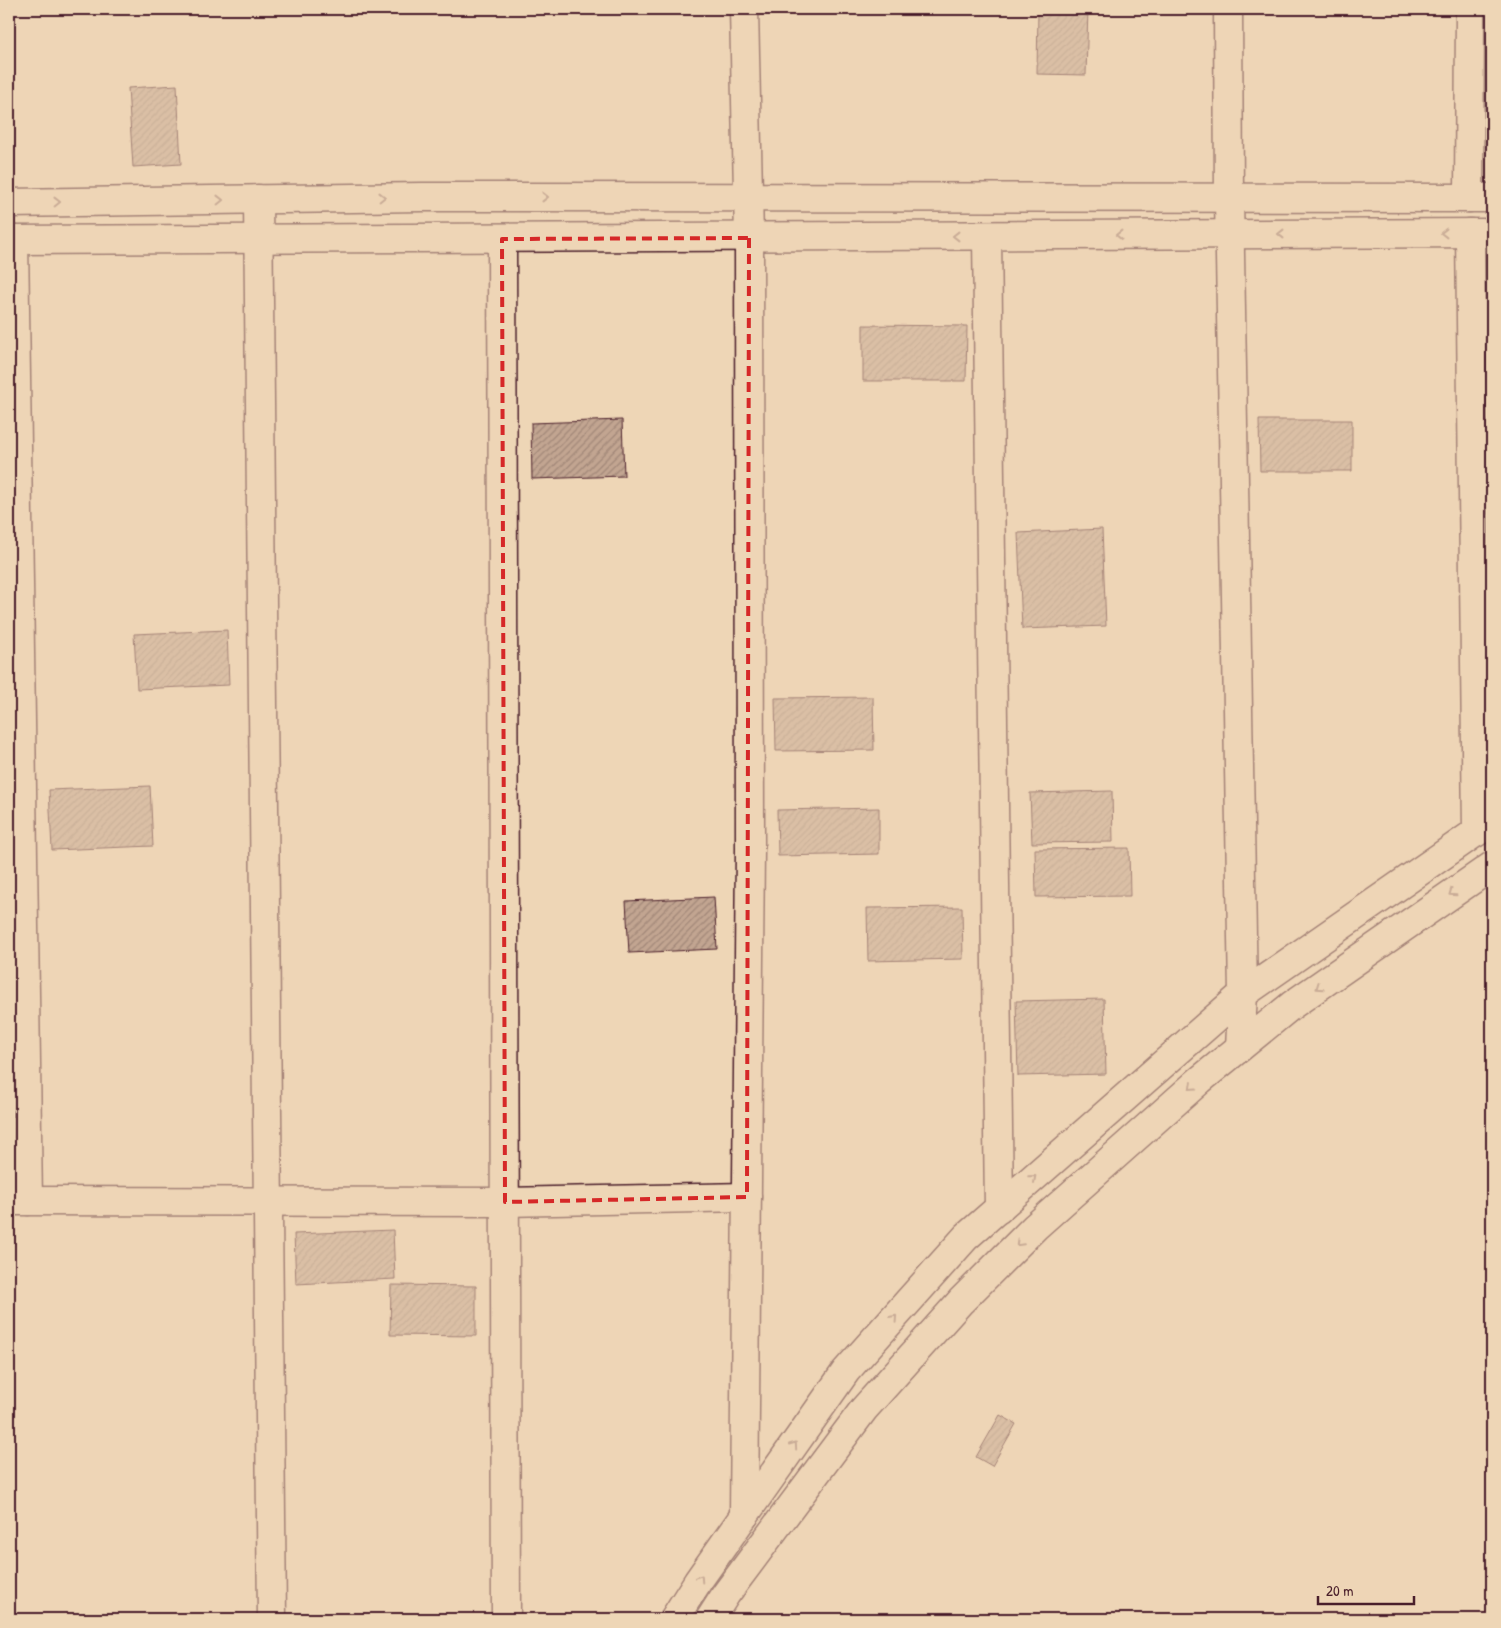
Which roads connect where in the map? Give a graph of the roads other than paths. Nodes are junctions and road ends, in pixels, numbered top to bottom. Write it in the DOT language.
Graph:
graph roads {
  1 [pos="744,9"];
  2 [pos="1228,9"];
  3 [pos="1470,9"];
  4 [pos="746,197"];
  5 [pos="1229,198"];
  6 [pos="1481,198"];
  7 [pos="258,199"];
  8 [pos="9,203"];
  9 [pos="1481,233"];
  10 [pos="1230,234"];
  11 [pos="987,236"];
  12 [pos="749,238"];
  13 [pos="259,239"];
  14 [pos="502,239"];
  15 [pos="11,240"];
  16 [pos="1483,474"];
  17 [pos="1484,827"];
  18 [pos="1492,866"];
  19 [pos="1243,994"];
  20 [pos="1240,1047"];
  21 [pos="747,1197"];
  22 [pos="269,1200"];
  23 [pos="18,1201"];
  24 [pos="505,1202"];
  25 [pos="999,1209"];
  26 [pos="744,1516"];
  27 [pos="272,1619"];
  28 [pos="506,1619"];
  29 [pos="674,1619"];
  30 [pos="710,1619"];
  1 -- 4 [label="street"];
  2 -- 5 [label="street"];
  3 -- 6 [label="street"];
  4 -- 5 [label="street"];
  7 -- 4 [label="street, one-way"];
  4 -- 12 [label="street"];
  5 -- 6 [label="street"];
  5 -- 10 [label="street"];
  8 -- 7 [label="street, one-way"];
  7 -- 13 [label="street"];
  9 -- 10 [label="street, one-way"];
  9 -- 16 [label="street"];
  10 -- 11 [label="street, one-way"];
  10 -- 19 [label="street"];
  11 -- 12 [label="street, one-way"];
  11 -- 25 [label="street"];
  12 -- 14 [label="street"];
  12 -- 21 [label="street"];
  13 -- 14 [label="street"];
  13 -- 15 [label="street"];
  13 -- 22 [label="street"];
  14 -- 24 [label="street"];
  15 -- 23 [label="street"];
  16 -- 17 [label="street"];
  17 -- 19 [label="street"];
  18 -- 20 [label="street, one-way"];
  19 -- 20 [label="street"];
  25 -- 19 [label="street, one-way"];
  20 -- 30 [label="street, one-way"];
  21 -- 24 [label="street"];
  21 -- 26 [label="street"];
  22 -- 23 [label="street"];
  22 -- 24 [label="street"];
  22 -- 27 [label="street"];
  24 -- 28 [label="street"];
  26 -- 25 [label="street, one-way"];
  29 -- 26 [label="street, one-way"];
}
